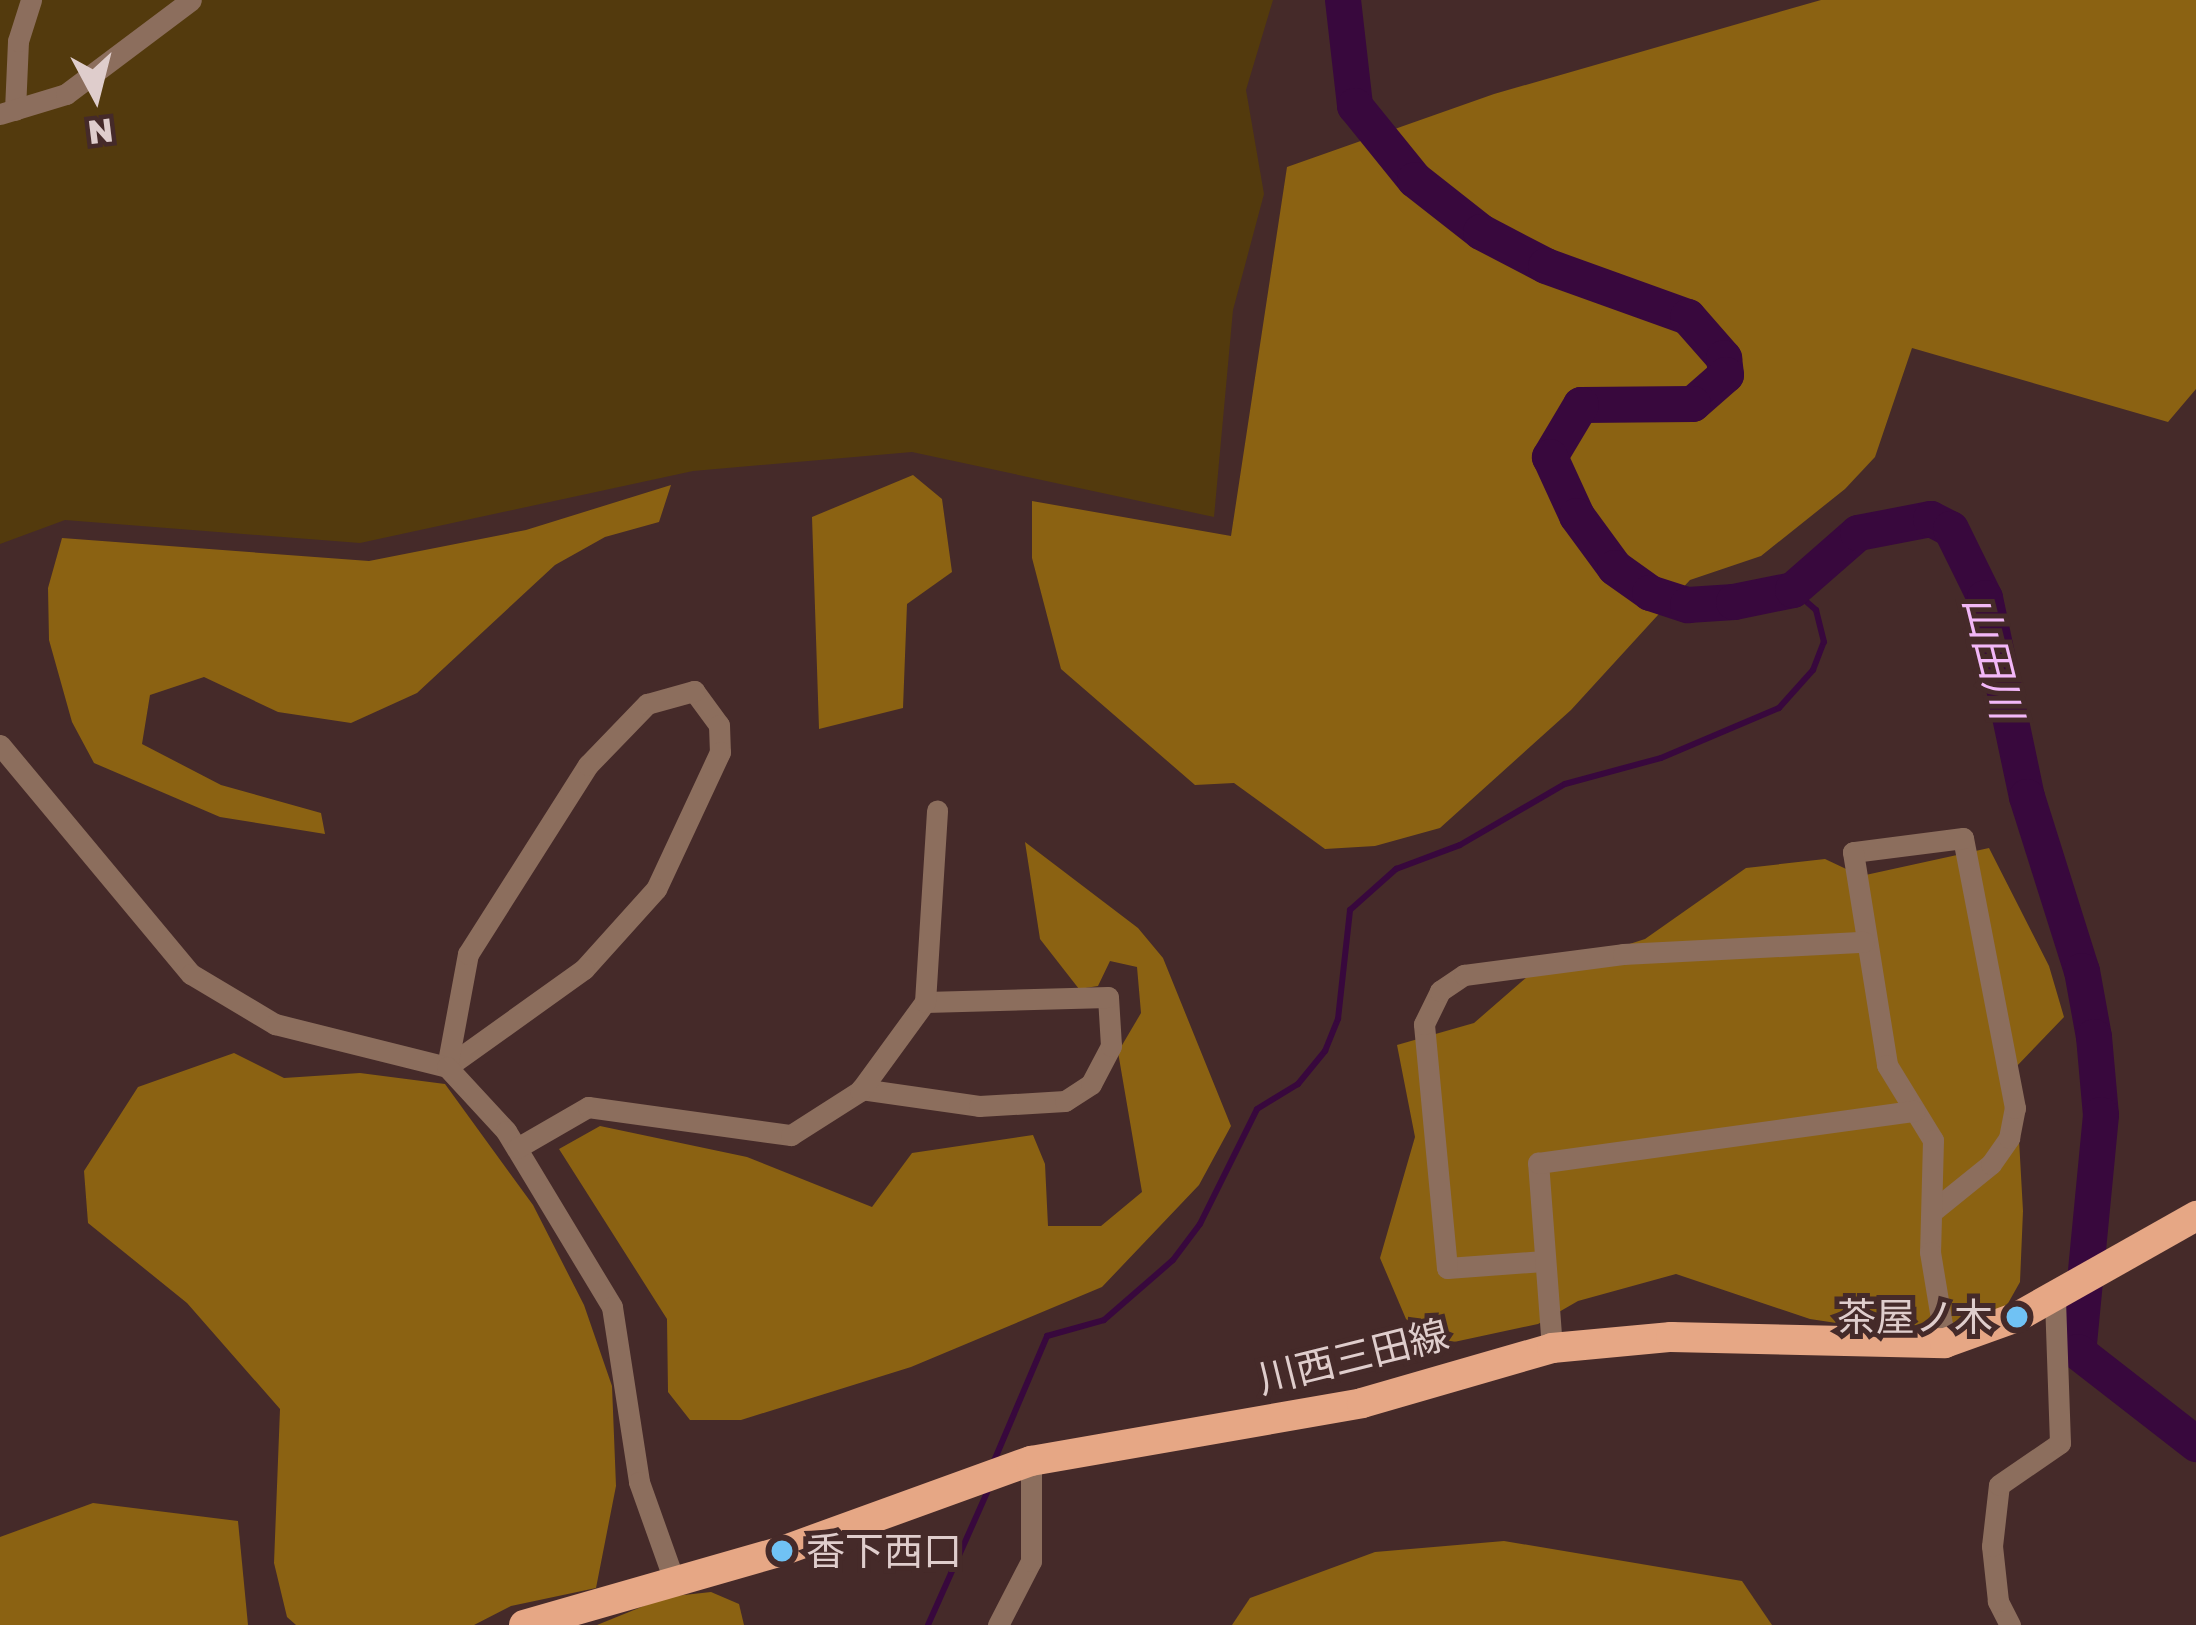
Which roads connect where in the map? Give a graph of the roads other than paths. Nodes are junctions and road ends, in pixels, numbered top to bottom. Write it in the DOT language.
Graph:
graph roads {
  1 [pos="31,0"];
  2 [pos="191,0"];
  3 [pos="7,112"];
  4 [pos="0,745"];
  5 [pos="937,810"];
  6 [pos="1864,942"];
  7 [pos="926,1002"];
  8 [pos="447,1067"];
  9 [pos="861,1089"];
  10 [pos="1914,1111"];
  11 [pos="517,1148"];
  12 [pos="1934,1210"];
  13 [pos="2196,1216"];
  14 [pos="1543,1261"];
  15 [pos="2074,1286"];
  16 [pos="1945,1343"];
  17 [pos="1552,1348"];
  18 [pos="1008,1469"];
  19 [pos="675,1583"];
  20 [pos="524,1625"];
  21 [pos="998,1625"];
  22 [pos="2010,1625"];
  1 -- 3 [label="street"];
  2 -- 3 [label="street"];
  4 -- 8 [label="street"];
  5 -- 7 [label="street"];
  6 -- 10 [label="street"];
  6 -- 12 [label="street"];
  6 -- 14 [label="street"];
  7 -- 9 [label="street"];
  7 -- 9 [label="street"];
  8 -- 8 [label="street"];
  8 -- 11 [label="street"];
  9 -- 11 [label="street"];
  10 -- 12 [label="street"];
  10 -- 14 [label="street"];
  11 -- 19 [label="street"];
  12 -- 16 [label="street"];
  13 -- 15 [label="main road, 川西三田線"];
  14 -- 17 [label="street"];
  15 -- 16 [label="main road, 川西三田線"];
  15 -- 22 [label="street"];
  16 -- 17 [label="main road, 川西三田線"];
  17 -- 18 [label="main road, 川西三田線"];
  18 -- 19 [label="main road, 川西三田線"];
  18 -- 21 [label="street"];
  19 -- 20 [label="main road, 川西三田線"];
}
